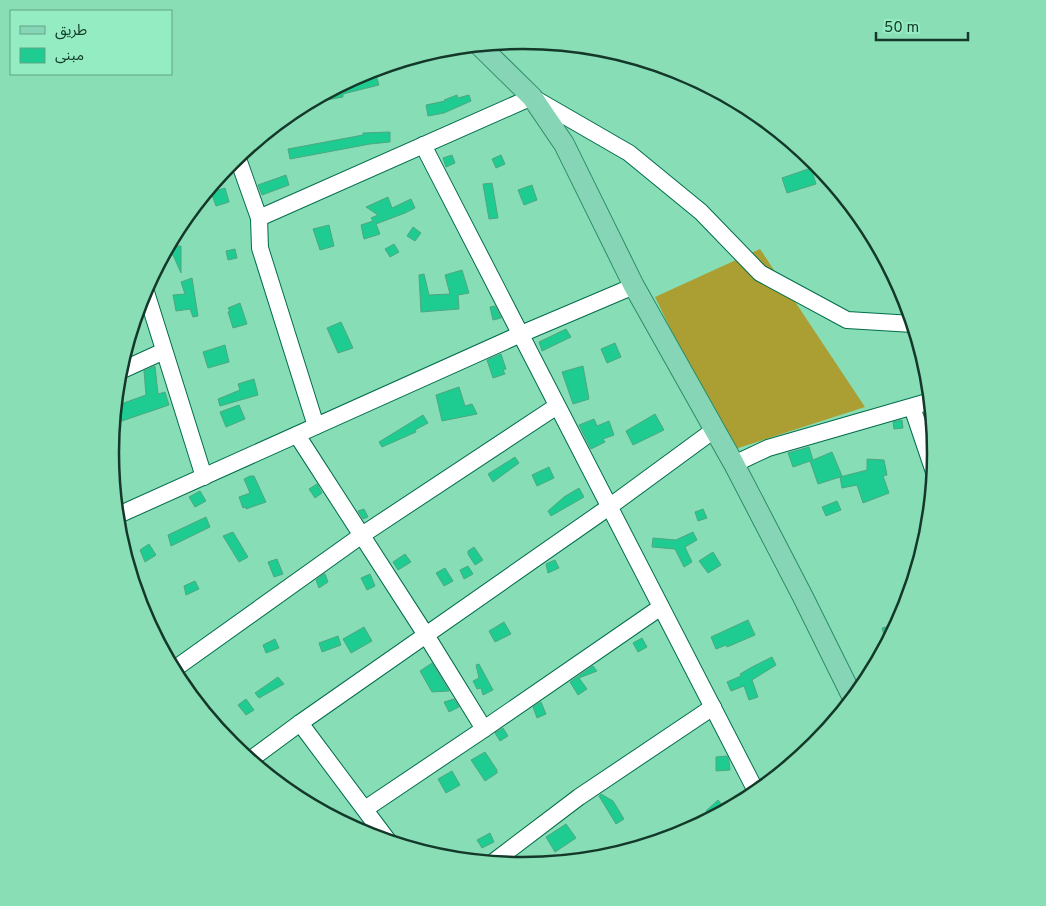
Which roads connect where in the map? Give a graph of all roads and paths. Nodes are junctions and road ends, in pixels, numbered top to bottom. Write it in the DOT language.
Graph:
graph roads {
  1 [pos="485,51"];
  2 [pos="532,96"];
  3 [pos="423,145"];
  4 [pos="240,164"];
  5 [pos="259,218"];
  6 [pos="634,286"];
  7 [pos="149,301"];
  8 [pos="906,324"];
  9 [pos="520,334"];
  10 [pos="164,352"];
  11 [pos="129,367"];
  12 [pos="924,403"];
  13 [pos="558,406"];
  14 [pos="912,407"];
  15 [pos="316,426"];
  16 [pos="714,430"];
  17 [pos="297,435"];
  18 [pos="927,451"];
  19 [pos="734,464"];
  20 [pos="204,477"];
  21 [pos="609,507"];
  22 [pos="123,513"];
  23 [pos="362,535"];
  24 [pos="661,606"];
  25 [pos="426,635"];
  26 [pos="179,665"];
  27 [pos="850,691"];
  28 [pos="712,707"];
  29 [pos="300,723"];
  30 [pos="484,729"];
  31 [pos="255,756"];
  32 [pos="752,786"];
  33 [pos="365,810"];
  34 [pos="381,831"];
  35 [pos="501,856"];
  1 -- 2 [label="main road"];
  2 -- 3 [label="street"];
  2 -- 6 [label="main road"];
  2 -- 8 [label="street"];
  3 -- 5 [label="street"];
  3 -- 9 [label="street"];
  4 -- 5 [label="street"];
  5 -- 15 [label="street"];
  6 -- 9 [label="street"];
  6 -- 16 [label="main road"];
  7 -- 10 [label="street"];
  9 -- 13 [label="street"];
  9 -- 15 [label="street"];
  10 -- 11 [label="street"];
  10 -- 20 [label="street"];
  12 -- 14 [label="street"];
  13 -- 21 [label="street"];
  13 -- 23 [label="street"];
  14 -- 18 [label="street"];
  14 -- 19 [label="street"];
  15 -- 17 [label="street"];
  16 -- 19 [label="main road"];
  16 -- 21 [label="street"];
  17 -- 20 [label="street"];
  17 -- 23 [label="street"];
  19 -- 27 [label="main road"];
  20 -- 22 [label="street"];
  21 -- 24 [label="street"];
  21 -- 25 [label="street"];
  23 -- 25 [label="street"];
  23 -- 26 [label="street"];
  24 -- 28 [label="street"];
  24 -- 30 [label="street"];
  25 -- 29 [label="street"];
  25 -- 30 [label="street"];
  28 -- 32 [label="street"];
  28 -- 35 [label="street"];
  29 -- 31 [label="street"];
  29 -- 33 [label="street"];
  30 -- 33 [label="street"];
  33 -- 34 [label="street"];
}
